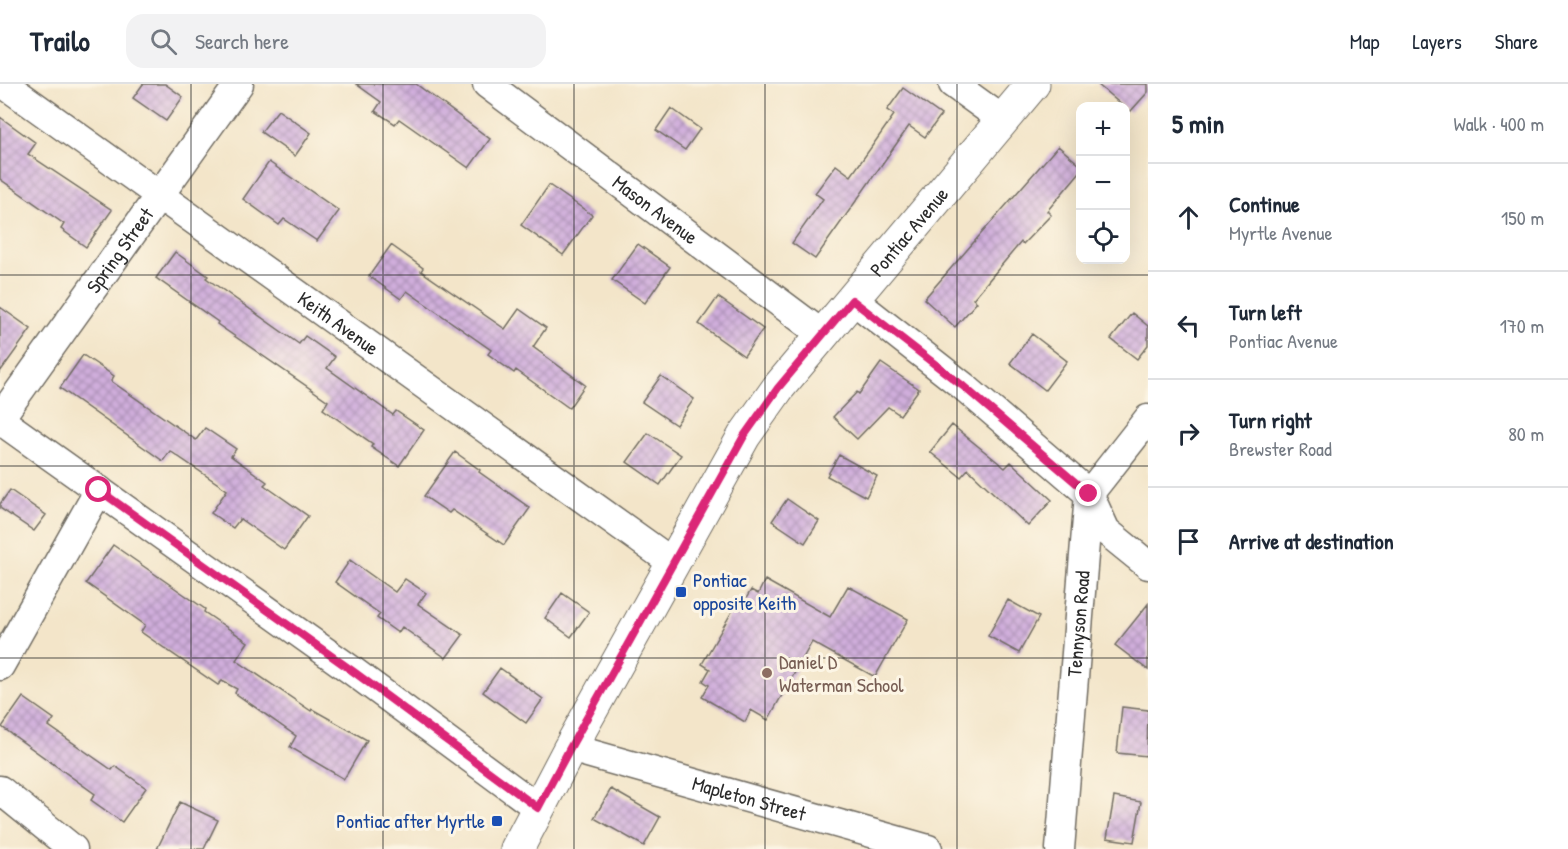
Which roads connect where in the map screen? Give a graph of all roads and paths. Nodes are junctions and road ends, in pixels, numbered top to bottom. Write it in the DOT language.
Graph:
graph roads {
  1 [pos="4,84"];
  2 [pos="239,84"];
  3 [pos="487,84"];
  4 [pos="953,84"];
  5 [pos="1034,84"];
  6 [pos="1003,120"];
  7 [pos="160,195"];
  8 [pos="852,300"];
  9 [pos="823,335"];
  10 [pos="0,419"];
  11 [pos="1148,419"];
  12 [pos="99,490"];
  13 [pos="1089,494"];
  14 [pos="673,563"];
  15 [pos="1148,565"];
  16 [pos="0,666"];
  17 [pos="570,748"];
  18 [pos="0,790"];
  19 [pos="538,808"];
  20 [pos="73,849"];
  21 [pos="517,849"];
  22 [pos="928,849"];
  23 [pos="1060,849"];
  1 -- 7 [label="street, Keith Avenue"];
  2 -- 7 [label="street, Spring Street"];
  3 -- 9 [label="street, Mason Avenue"];
  4 -- 6 [label="street"];
  5 -- 6 [label="main road, Pontiac Avenue"];
  6 -- 8 [label="main road, Pontiac Avenue"];
  7 -- 10 [label="street, Spring Street"];
  7 -- 14 [label="street, Keith Avenue"];
  8 -- 9 [label="main road, Pontiac Avenue"];
  8 -- 13 [label="street"];
  9 -- 14 [label="main road, Pontiac Avenue"];
  10 -- 12 [label="street"];
  11 -- 13 [label="street"];
  12 -- 16 [label="street"];
  12 -- 19 [label="street"];
  13 -- 15 [label="street"];
  13 -- 23 [label="street, Tennyson Road"];
  14 -- 17 [label="main road, Pontiac Avenue"];
  17 -- 19 [label="main road, Pontiac Avenue"];
  17 -- 22 [label="street, Mapleton Street"];
  18 -- 20 [label="street"];
  19 -- 21 [label="main road, Pontiac Avenue"];
}
